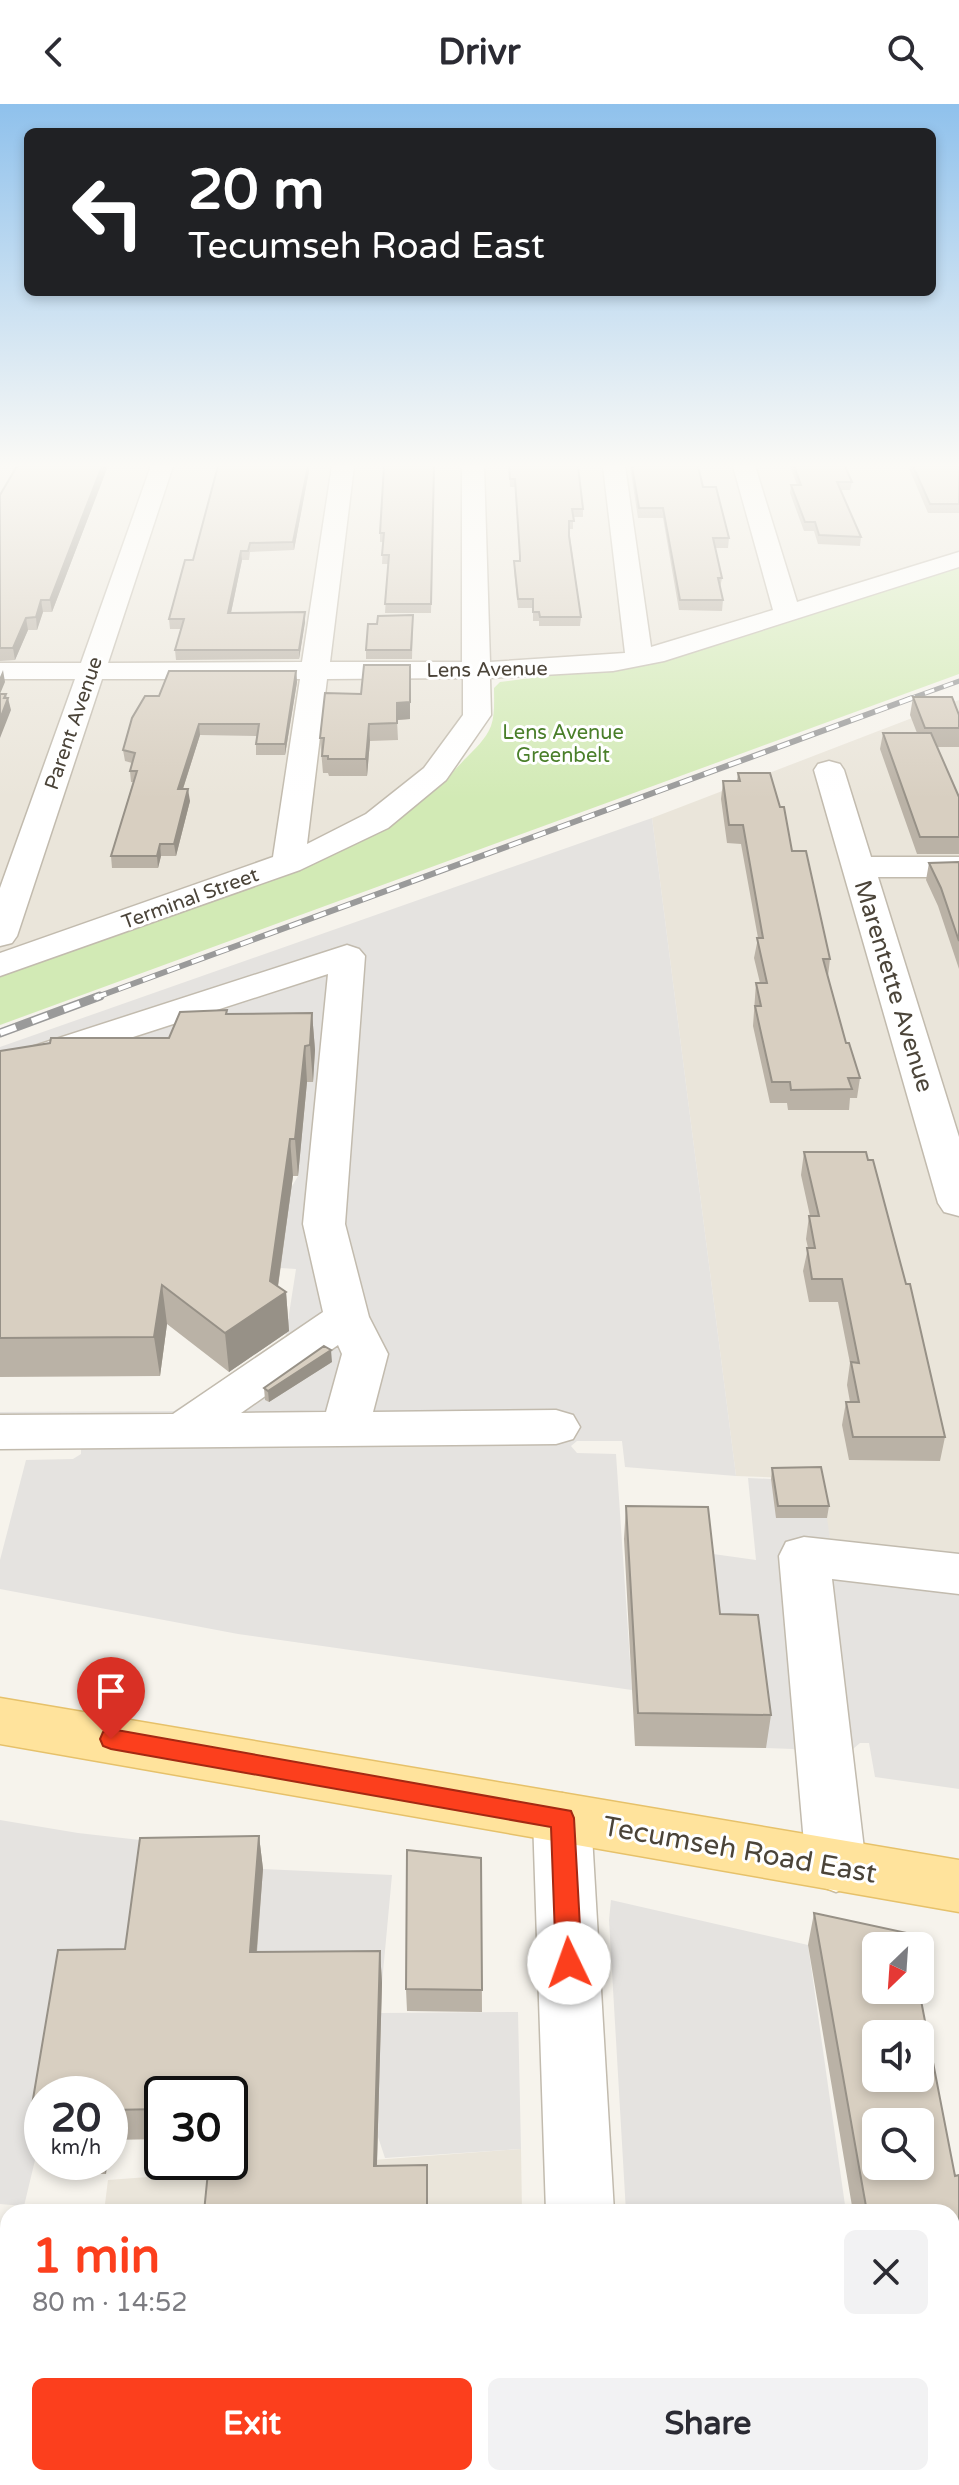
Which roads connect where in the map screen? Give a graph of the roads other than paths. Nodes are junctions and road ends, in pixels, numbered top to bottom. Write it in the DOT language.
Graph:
graph roads {
  1 [pos="124,577"];
  2 [pos="327,577"];
  3 [pos="476,577"];
  4 [pos="628,577"];
  5 [pos="776,577"];
  6 [pos="902,577"];
  7 [pos="787,614"];
  8 [pos="639,658"];
  9 [pos="314,670"];
  10 [pos="478,670"];
  11 [pos="0,671"];
  12 [pos="91,671"];
  13 [pos="829,770"];
  14 [pos="288,863"];
  15 [pos="858,867"];
  16 [pos="959,867"];
  17 [pos="1,951"];
  18 [pos="0,1069"];
  19 [pos="957,1188"];
  20 [pos="347,1317"];
  21 [pos="556,1427"];
  22 [pos="345,1429"];
  23 [pos="183,1430"];
  24 [pos="0,1432"];
  25 [pos="959,1574"];
  26 [pos="0,1721"];
  27 [pos="562,1818"];
  28 [pos="836,1866"];
  29 [pos="959,1886"];
  30 [pos="580,2204"];
  1 -- 12 [label="street, Parent Avenue"];
  2 -- 9 [label="street"];
  3 -- 10 [label="street, Terminal Street"];
  4 -- 8 [label="street"];
  5 -- 7 [label="street"];
  6 -- 7 [label="street, Lens Avenue"];
  7 -- 8 [label="street, Lens Avenue"];
  8 -- 10 [label="street, Lens Avenue"];
  9 -- 10 [label="street, Lens Avenue"];
  9 -- 12 [label="street, Lens Avenue"];
  9 -- 14 [label="street"];
  10 -- 14 [label="street, Terminal Street"];
  11 -- 12 [label="street, Lens Avenue"];
  12 -- 17 [label="street, Parent Avenue"];
  13 -- 15 [label="street, Marentette Avenue"];
  14 -- 17 [label="street, Terminal Street"];
  15 -- 16 [label="street"];
  15 -- 19 [label="street, Marentette Avenue"];
  18 -- 20 [label="street"];
  20 -- 22 [label="street"];
  20 -- 23 [label="street"];
  21 -- 22 [label="street"];
  22 -- 23 [label="street"];
  23 -- 24 [label="street"];
  25 -- 28 [label="street"];
  26 -- 27 [label="main road, Tecumseh Road East"];
  27 -- 28 [label="main road, Tecumseh Road East"];
  27 -- 30 [label="street"];
  28 -- 29 [label="main road, Tecumseh Road East"];
}
